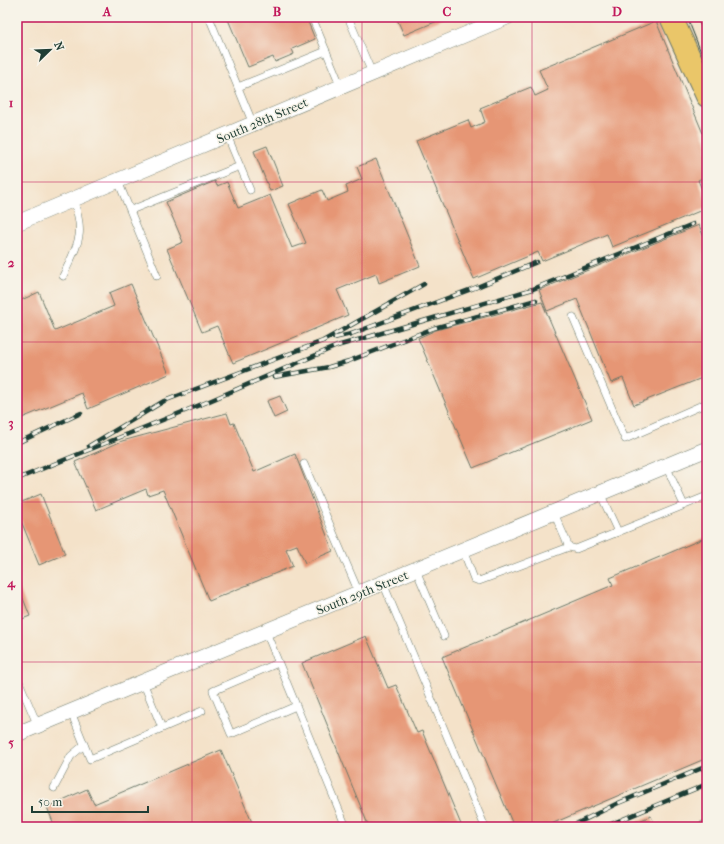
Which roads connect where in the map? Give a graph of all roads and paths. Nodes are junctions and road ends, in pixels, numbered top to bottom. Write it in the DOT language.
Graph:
graph roads {
  1 [pos="209,17"];
  2 [pos="312,17"];
  3 [pos="348,17"];
  4 [pos="507,17"];
  5 [pos="671,17"];
  6 [pos="326,51"];
  7 [pos="372,73"];
  8 [pos="238,87"];
  9 [pos="341,87"];
  10 [pos="707,96"];
  11 [pos="253,124"];
  12 [pos="227,135"];
  13 [pos="240,166"];
  14 [pos="118,181"];
  15 [pos="250,190"];
  16 [pos="74,199"];
  17 [pos="131,210"];
  18 [pos="17,223"];
  19 [pos="63,276"];
  20 [pos="157,276"];
  21 [pos="573,317"];
  22 [pos="707,404"];
  23 [pos="707,449"];
  24 [pos="304,464"];
  25 [pos="666,466"];
  26 [pos="600,493"];
  27 [pos="707,496"];
  28 [pos="684,505"];
  29 [pos="554,512"];
  30 [pos="618,532"];
  31 [pos="569,547"];
  32 [pos="463,550"];
  33 [pos="416,570"];
  34 [pos="382,584"];
  35 [pos="359,593"];
  36 [pos="266,632"];
  37 [pos="444,636"];
  38 [pos="278,663"];
  39 [pos="17,677"];
  40 [pos="143,682"];
  41 [pos="296,706"];
  42 [pos="202,711"];
  43 [pos="71,712"];
  44 [pos="38,726"];
  45 [pos="162,728"];
  46 [pos="17,734"];
  47 [pos="84,745"];
  48 [pos="54,788"];
  49 [pos="346,827"];
  50 [pos="485,827"];
  1 -- 8 [label="lane"];
  2 -- 6 [label="lane"];
  3 -- 7 [label="lane"];
  4 -- 7 [label="street, South 28th Street"];
  5 -- 10 [label="main road"];
  6 -- 8 [label="lane"];
  6 -- 9 [label="lane"];
  7 -- 9 [label="street, South 28th Street"];
  8 -- 11 [label="lane"];
  9 -- 11 [label="street, South 28th Street"];
  11 -- 12 [label="street, South 28th Street"];
  12 -- 13 [label="lane"];
  12 -- 14 [label="street, South 28th Street"];
  13 -- 15 [label="lane"];
  13 -- 17 [label="lane"];
  14 -- 16 [label="street, South 28th Street"];
  14 -- 17 [label="lane"];
  16 -- 18 [label="street, South 28th Street"];
  16 -- 19 [label="lane"];
  17 -- 20 [label="lane"];
  21 -- 22 [label="lane"];
  23 -- 25 [label="street, South 29th Street"];
  24 -- 35 [label="lane"];
  25 -- 26 [label="street, South 29th Street"];
  25 -- 28 [label="lane"];
  26 -- 29 [label="street, South 29th Street"];
  26 -- 30 [label="lane"];
  27 -- 28 [label="lane"];
  28 -- 30 [label="lane"];
  29 -- 31 [label="lane"];
  29 -- 32 [label="street, South 29th Street"];
  30 -- 31 [label="lane"];
  31 -- 32 [label="lane"];
  32 -- 33 [label="street, South 29th Street"];
  33 -- 34 [label="street, South 29th Street"];
  33 -- 37 [label="lane"];
  34 -- 35 [label="street, South 29th Street"];
  34 -- 50 [label="lane"];
  35 -- 36 [label="street, South 29th Street"];
  36 -- 38 [label="lane"];
  36 -- 40 [label="street, South 29th Street"];
  38 -- 41 [label="lane"];
  38 -- 41 [label="lane"];
  39 -- 44 [label="lane"];
  40 -- 43 [label="street, South 29th Street"];
  40 -- 45 [label="lane"];
  41 -- 49 [label="lane"];
  42 -- 45 [label="lane"];
  43 -- 44 [label="street, South 29th Street"];
  43 -- 47 [label="lane"];
  44 -- 46 [label="street, South 29th Street"];
  45 -- 47 [label="lane"];
  47 -- 48 [label="lane"];
}
